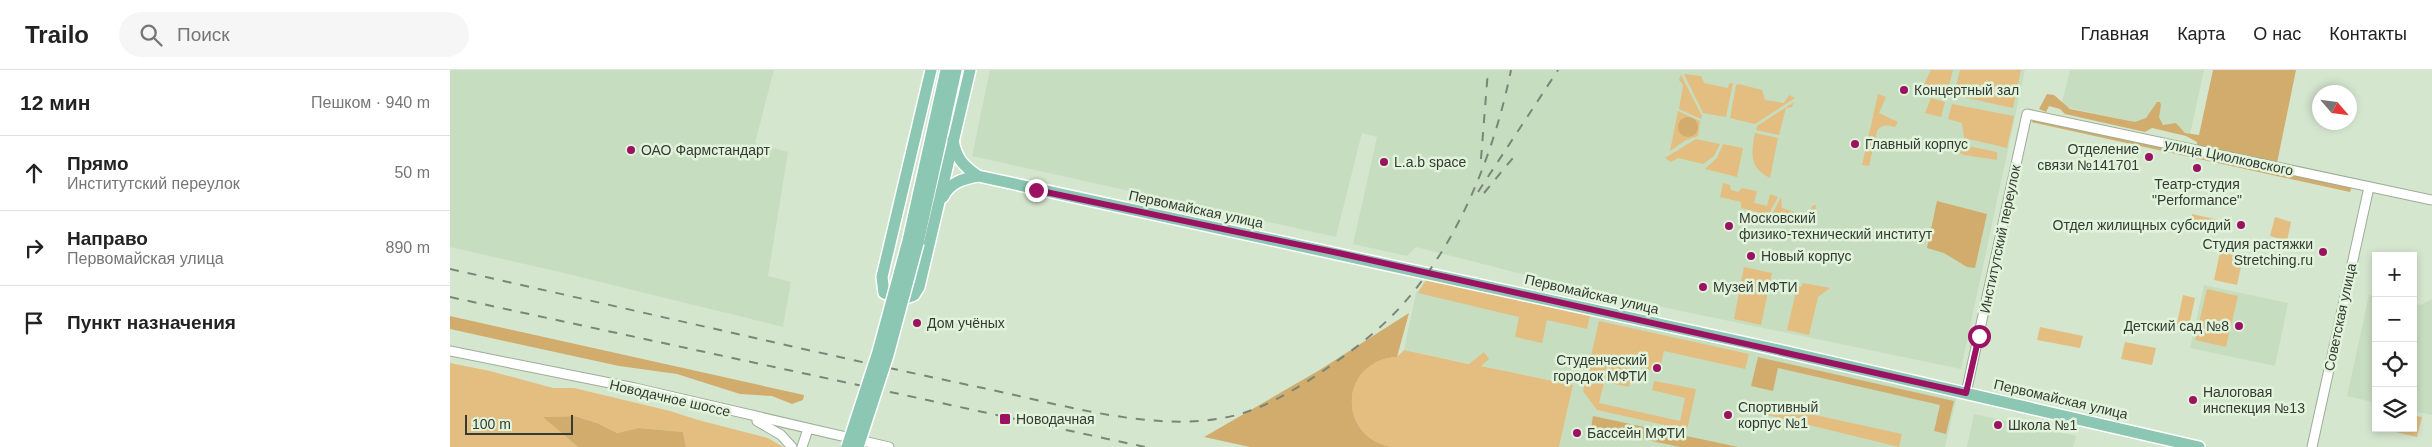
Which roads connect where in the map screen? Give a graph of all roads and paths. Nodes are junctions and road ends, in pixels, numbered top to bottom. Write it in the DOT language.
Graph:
graph roads {
  1 [pos="931,70"];
  2 [pos="946,70"];
  3 [pos="957,70"];
  4 [pos="970,70"];
  5 [pos="2027,114"];
  6 [pos="936,134"];
  7 [pos="954,140"];
  8 [pos="978,176"];
  9 [pos="2369,187"];
  10 [pos="2432,200"];
  11 [pos="940,205"];
  12 [pos="913,242"];
  13 [pos="450,351"];
  14 [pos="1966,393"];
  15 [pos="743,415"];
  16 [pos="808,429"];
  17 [pos="876,446"];
  18 [pos="792,447"];
  19 [pos="802,447"];
  20 [pos="847,447"];
  21 [pos="858,447"];
  22 [pos="889,447"];
  23 [pos="2199,447"];
  24 [pos="2312,447"];
  1 -- 11 [label="main road"];
  2 -- 6 [label="main road"];
  3 -- 6 [label="main road"];
  4 -- 7 [label="main road"];
  5 -- 9 [label="street, улица Циолковского"];
  5 -- 14 [label="street, Институтский переулок"];
  6 -- 12 [label="main road"];
  7 -- 8 [label="main road"];
  7 -- 11 [label="main road"];
  8 -- 11 [label="main road"];
  8 -- 14 [label="main road, Первомайская улица"];
  9 -- 10 [label="street, улица Циолковского"];
  9 -- 24 [label="street, Советская улица"];
  12 -- 20 [label="main road, bridge"];
  12 -- 21 [label="main road, bridge"];
  13 -- 15 [label="street, Новодачное шоссе"];
  14 -- 23 [label="main road, Первомайская улица"];
  15 -- 16 [label="street, Новодачное шоссе"];
  15 -- 18 [label="street"];
  16 -- 17 [label="street, Новодачное шоссе"];
  16 -- 19 [label="street"];
  17 -- 22 [label="street, Новодачное шоссе"];
}
